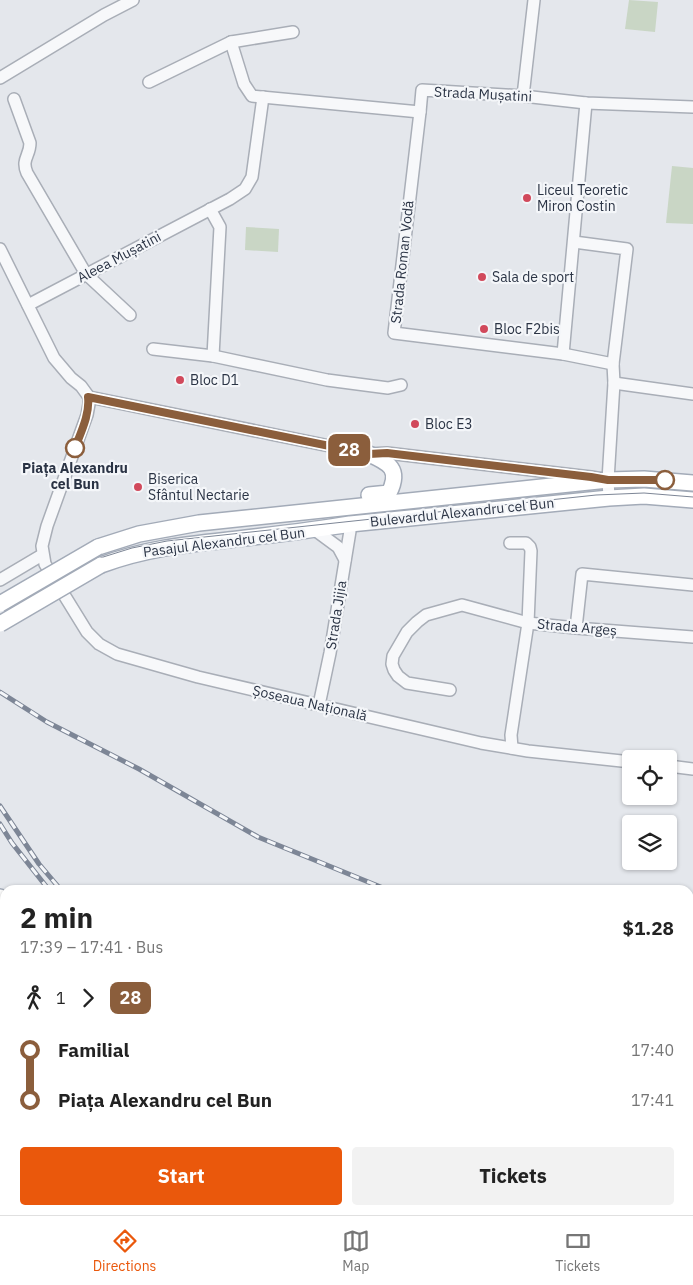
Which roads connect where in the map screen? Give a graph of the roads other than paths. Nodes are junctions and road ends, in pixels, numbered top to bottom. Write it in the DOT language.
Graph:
graph roads {
  1 [pos="133,0"];
  2 [pos="534,0"];
  3 [pos="293,32"];
  4 [pos="231,42"];
  5 [pos="0,78"];
  6 [pos="148,82"];
  7 [pos="523,96"];
  8 [pos="263,98"];
  9 [pos="14,99"];
  10 [pos="586,103"];
  11 [pos="693,107"];
  12 [pos="420,112"];
  13 [pos="210,208"];
  14 [pos="574,242"];
  15 [pos="0,249"];
  16 [pos="86,274"];
  17 [pos="28,305"];
  18 [pos="130,315"];
  19 [pos="153,348"];
  20 [pos="563,354"];
  21 [pos="213,356"];
  22 [pos="613,364"];
  23 [pos="614,383"];
  24 [pos="401,385"];
  25 [pos="693,394"];
  26 [pos="88,397"];
  27 [pos="369,454"];
  28 [pos="608,480"];
  29 [pos="693,483"];
  30 [pos="609,498"];
  31 [pos="693,500"];
  32 [pos="315,510"];
  33 [pos="350,524"];
  34 [pos="315,530"];
  35 [pos="510,542"];
  36 [pos="42,555"];
  37 [pos="345,560"];
  38 [pos="0,580"];
  39 [pos="693,585"];
  40 [pos="0,604"];
  41 [pos="528,623"];
  42 [pos="0,624"];
  43 [pos="576,628"];
  44 [pos="693,637"];
  45 [pos="450,690"];
  46 [pos="319,705"];
  47 [pos="512,748"];
  48 [pos="622,761"];
  49 [pos="677,767"];
  50 [pos="693,769"];
  1 -- 5 [label="street"];
  2 -- 7 [label="street"];
  3 -- 4 [label="street"];
  4 -- 6 [label="street"];
  4 -- 8 [label="street"];
  7 -- 10 [label="street, Strada Mușatini"];
  7 -- 12 [label="street, Strada Mușatini"];
  8 -- 12 [label="street, Strada Mușatini"];
  8 -- 13 [label="street, Aleea Mușatini"];
  9 -- 16 [label="street"];
  10 -- 11 [label="street, Strada Mușatini"];
  10 -- 14 [label="street"];
  12 -- 20 [label="street, Strada Roman Vodă"];
  13 -- 16 [label="street, Aleea Mușatini"];
  13 -- 21 [label="street"];
  14 -- 20 [label="street"];
  14 -- 22 [label="street"];
  15 -- 17 [label="street"];
  16 -- 17 [label="street, Aleea Mușatini"];
  16 -- 18 [label="street"];
  17 -- 26 [label="street"];
  19 -- 21 [label="street"];
  20 -- 22 [label="street, Strada Roman Vodă"];
  21 -- 24 [label="street"];
  22 -- 23 [label="street"];
  23 -- 25 [label="street"];
  23 -- 28 [label="street"];
  26 -- 27 [label="street, Bulevardul Alexandru cel Bun"];
  26 -- 36 [label="street"];
  27 -- 28 [label="street, Bulevardul Alexandru cel Bun"];
  27 -- 32 [label="main road"];
  28 -- 29 [label="main road, Bulevardul Alexandru cel Bun"];
  28 -- 30 [label="street"];
  28 -- 32 [label="main road, Bulevardul Alexandru cel Bun"];
  30 -- 31 [label="main road, Bulevardul Alexandru cel Bun"];
  30 -- 33 [label="main road, Bulevardul Alexandru cel Bun"];
  32 -- 40 [label="main road, Pasajul Alexandru cel Bun, bridge"];
  33 -- 34 [label="main road, Bulevardul Alexandru cel Bun"];
  33 -- 37 [label="street, Strada Jijia"];
  34 -- 37 [label="street"];
  34 -- 42 [label="main road, Pasajul Alexandru cel Bun, bridge"];
  35 -- 41 [label="street"];
  36 -- 38 [label="street"];
  36 -- 46 [label="street, Șoseaua Națională"];
  37 -- 46 [label="street, Strada Jijia"];
  39 -- 43 [label="street"];
  41 -- 43 [label="street, Strada Argeș"];
  41 -- 45 [label="street"];
  41 -- 47 [label="street, Strada Argeș"];
  43 -- 44 [label="street, Strada Argeș"];
  46 -- 47 [label="street, Șoseaua Națională"];
  47 -- 48 [label="street, Șoseaua Națională"];
  49 -- 50 [label="street"];
}
